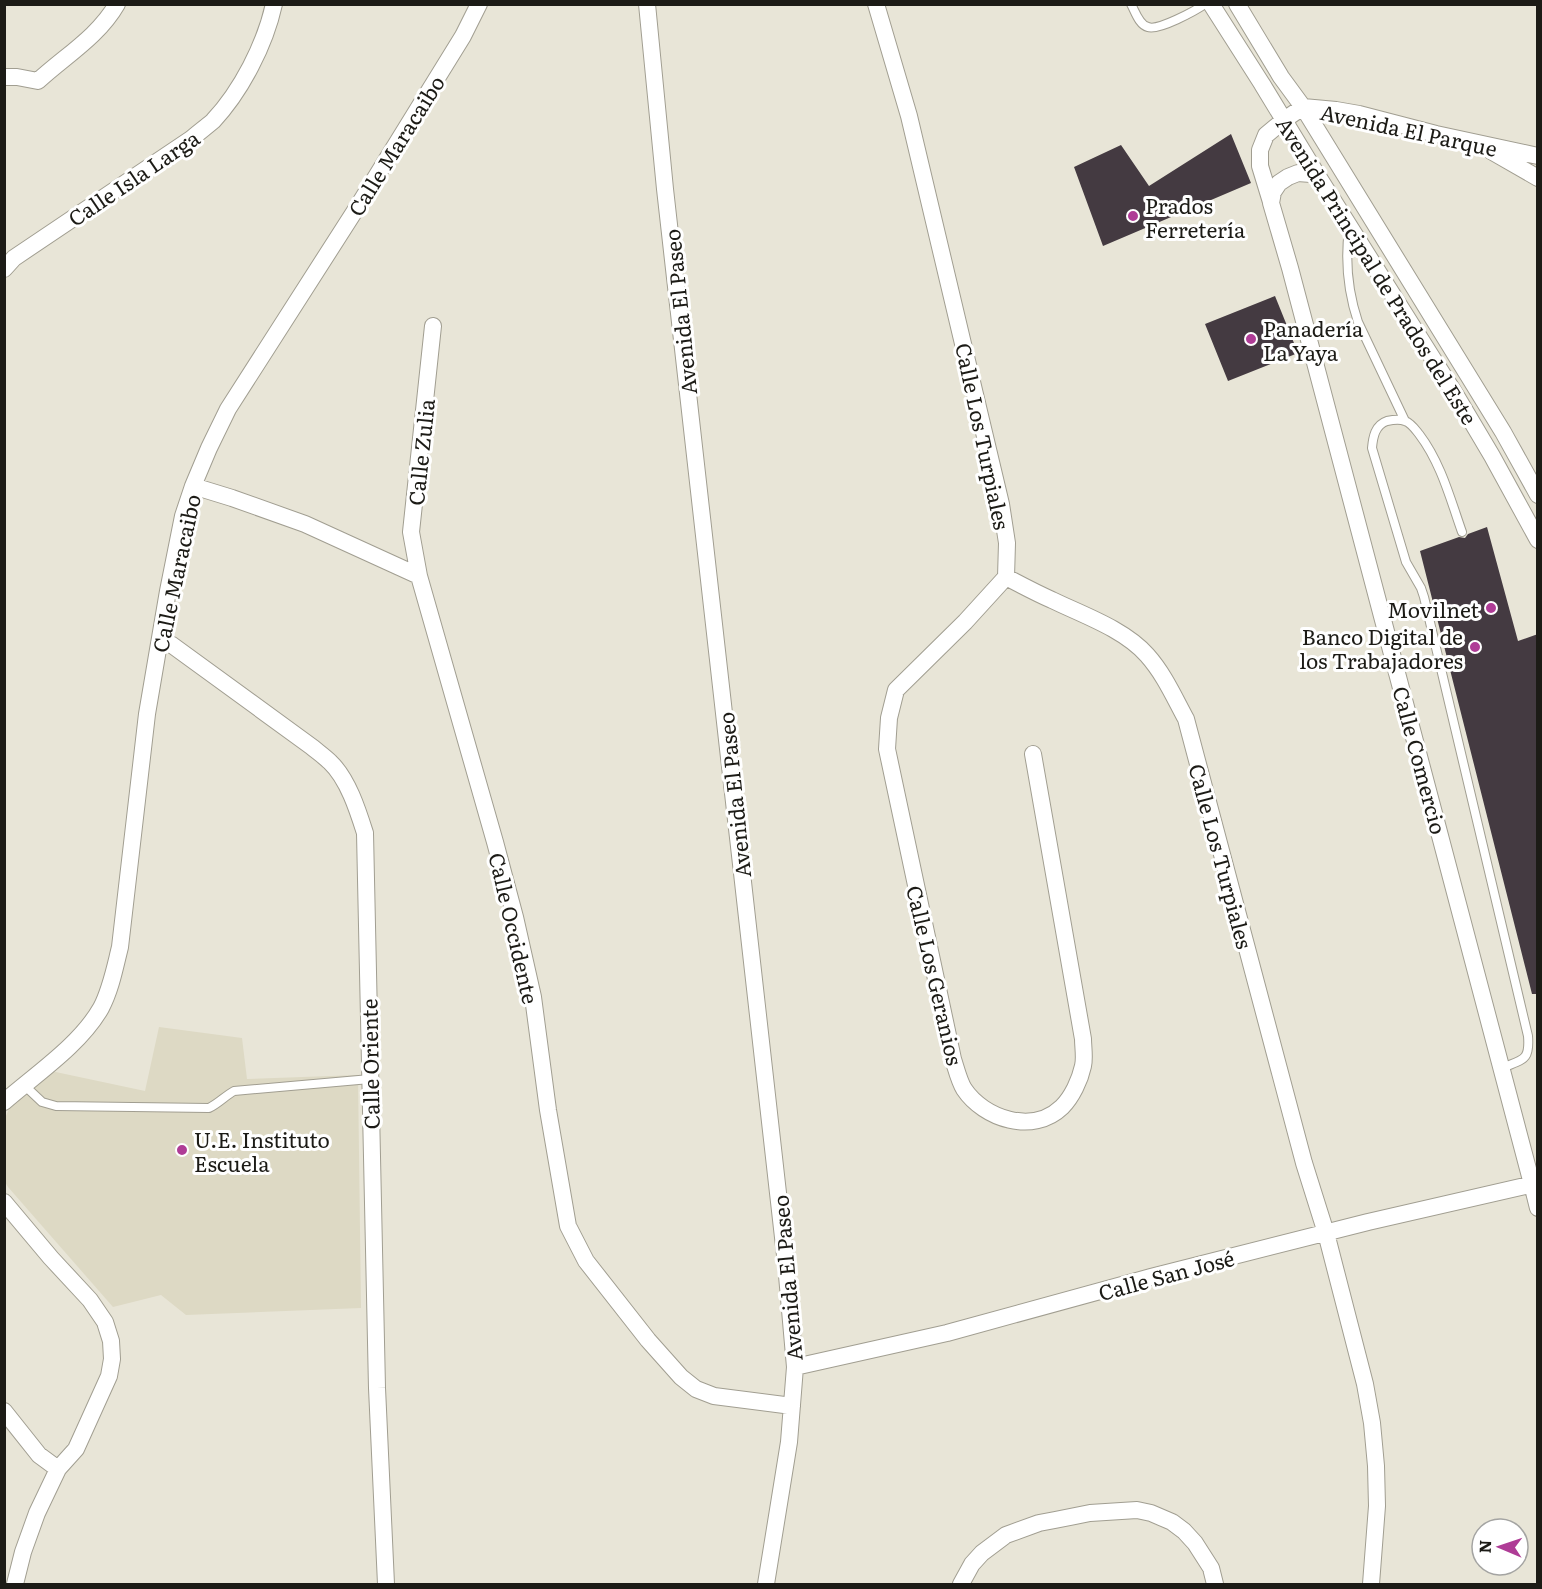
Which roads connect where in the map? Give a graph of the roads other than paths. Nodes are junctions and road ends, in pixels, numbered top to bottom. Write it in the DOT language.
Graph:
graph roads {
  1 [pos="117,4"];
  2 [pos="274,4"];
  3 [pos="479,4"];
  4 [pos="648,4"];
  5 [pos="876,4"];
  6 [pos="1131,4"];
  7 [pos="1205,4"];
  8 [pos="1210,4"];
  9 [pos="1237,4"];
  10 [pos="4,77"];
  11 [pos="1303,107"];
  12 [pos="1284,120"];
  13 [pos="1479,144"];
  14 [pos="1538,156"];
  15 [pos="1319,178"];
  16 [pos="1538,178"];
  17 [pos="1271,203"];
  18 [pos="1350,226"];
  19 [pos="4,269"];
  20 [pos="433,326"];
  21 [pos="1405,421"];
  22 [pos="192,486"];
  23 [pos="1538,495"];
  24 [pos="1462,532"];
  25 [pos="1538,540"];
  26 [pos="419,576"];
  27 [pos="1006,577"];
  28 [pos="160,639"];
  29 [pos="1033,754"];
  30 [pos="1502,1068"];
  31 [pos="370,1079"];
  32 [pos="24,1084"];
  33 [pos="4,1102"];
  34 [pos="1535,1183"];
  35 [pos="4,1202"];
  36 [pos="1538,1208"];
  37 [pos="1326,1233"];
  38 [pos="795,1367"];
  39 [pos="792,1406"];
  40 [pos="4,1411"];
  41 [pos="58,1469"];
  42 [pos="15,1584"];
  43 [pos="387,1584"];
  44 [pos="766,1584"];
  45 [pos="961,1584"];
  46 [pos="1215,1584"];
  47 [pos="1371,1584"];
  1 -- 10 [label="street"];
  2 -- 19 [label="street, Calle Isla Larga"];
  3 -- 22 [label="street, Calle Maracaibo"];
  4 -- 38 [label="street, Avenida El Paseo"];
  5 -- 27 [label="street, Calle Los Turpiales"];
  6 -- 7 [label="lane"];
  8 -- 12 [label="street, Avenida Principal de Prados del Este"];
  9 -- 11 [label="street, Avenida Principal de Prados del Este"];
  11 -- 12 [label="street, Avenida El Parque"];
  11 -- 13 [label="street, Avenida El Parque"];
  11 -- 23 [label="street, Avenida Principal de Prados del Este"];
  12 -- 15 [label="street, Avenida Principal de Prados del Este"];
  12 -- 17 [label="street, Avenida El Parque"];
  13 -- 14 [label="street, Avenida El Parque"];
  13 -- 16 [label="street"];
  15 -- 17 [label="street"];
  15 -- 18 [label="street, Avenida Principal de Prados del Este"];
  17 -- 30 [label="street, Calle Comercio"];
  18 -- 21 [label="lane"];
  18 -- 25 [label="street, Avenida Principal de Prados del Este"];
  20 -- 26 [label="street, Calle Zulia"];
  21 -- 24 [label="lane"];
  21 -- 30 [label="lane"];
  22 -- 26 [label="street"];
  22 -- 28 [label="street, Calle Maracaibo"];
  26 -- 39 [label="street, Calle Occidente"];
  27 -- 29 [label="street, Calle Los Geranios"];
  27 -- 37 [label="street, Calle Los Turpiales"];
  28 -- 31 [label="street, Calle Oriente"];
  28 -- 32 [label="street, Calle Maracaibo"];
  30 -- 34 [label="street, Calle Comercio"];
  31 -- 32 [label="lane"];
  31 -- 43 [label="street, Calle Oriente"];
  32 -- 33 [label="street, Calle Maracaibo"];
  34 -- 36 [label="street, Calle Comercio"];
  34 -- 37 [label="street, Calle San José"];
  35 -- 41 [label="street"];
  37 -- 38 [label="street, Calle San José"];
  37 -- 47 [label="street, Calle Los Turpiales"];
  38 -- 39 [label="street, Avenida El Paseo"];
  39 -- 44 [label="street, Avenida El Paseo"];
  40 -- 41 [label="street"];
  41 -- 42 [label="street"];
  45 -- 46 [label="street"];
}
